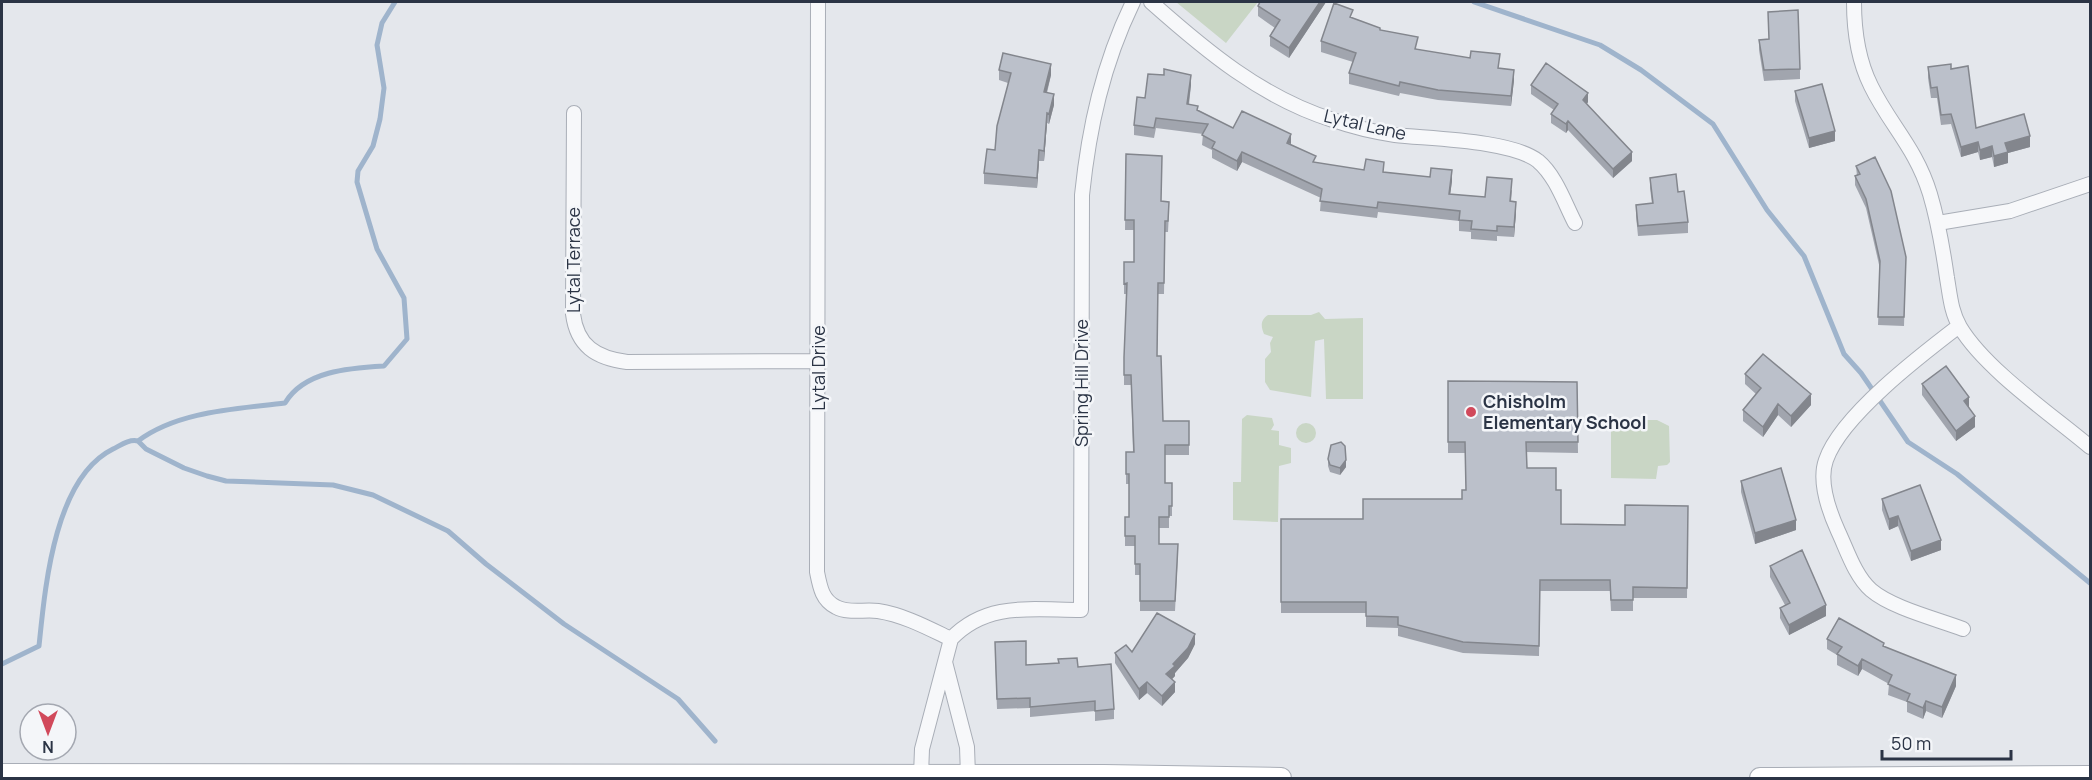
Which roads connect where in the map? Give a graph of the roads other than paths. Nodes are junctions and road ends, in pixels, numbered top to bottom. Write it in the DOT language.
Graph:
graph roads {
  1 [pos="818,2"];
  2 [pos="1133,2"];
  3 [pos="1151,2"];
  4 [pos="1854,2"];
  5 [pos="574,113"];
  6 [pos="2091,184"];
  7 [pos="1938,223"];
  8 [pos="1575,224"];
  9 [pos="1959,326"];
  10 [pos="819,361"];
  11 [pos="2091,447"];
  12 [pos="1963,629"];
  13 [pos="951,639"];
  14 [pos="945,662"];
  15 [pos="2,774"];
  16 [pos="921,775"];
  17 [pos="968,775"];
  18 [pos="2091,776"];
  19 [pos="513,777"];
  20 [pos="1281,778"];
  21 [pos="1760,778"];
  1 -- 10 [label="street, Lytal Drive"];
  2 -- 13 [label="street, Spring Hill Drive"];
  3 -- 8 [label="street, Lytal Lane"];
  4 -- 7 [label="street"];
  5 -- 10 [label="street, Lytal Terrace"];
  6 -- 7 [label="street"];
  7 -- 9 [label="street"];
  9 -- 11 [label="street"];
  9 -- 12 [label="street"];
  10 -- 13 [label="street, Lytal Drive"];
  13 -- 14 [label="street"];
  14 -- 16 [label="street"];
  14 -- 17 [label="street"];
  15 -- 19 [label="street"];
  16 -- 17 [label="street"];
  16 -- 19 [label="street"];
  17 -- 20 [label="street"];
  18 -- 21 [label="street"];
}
